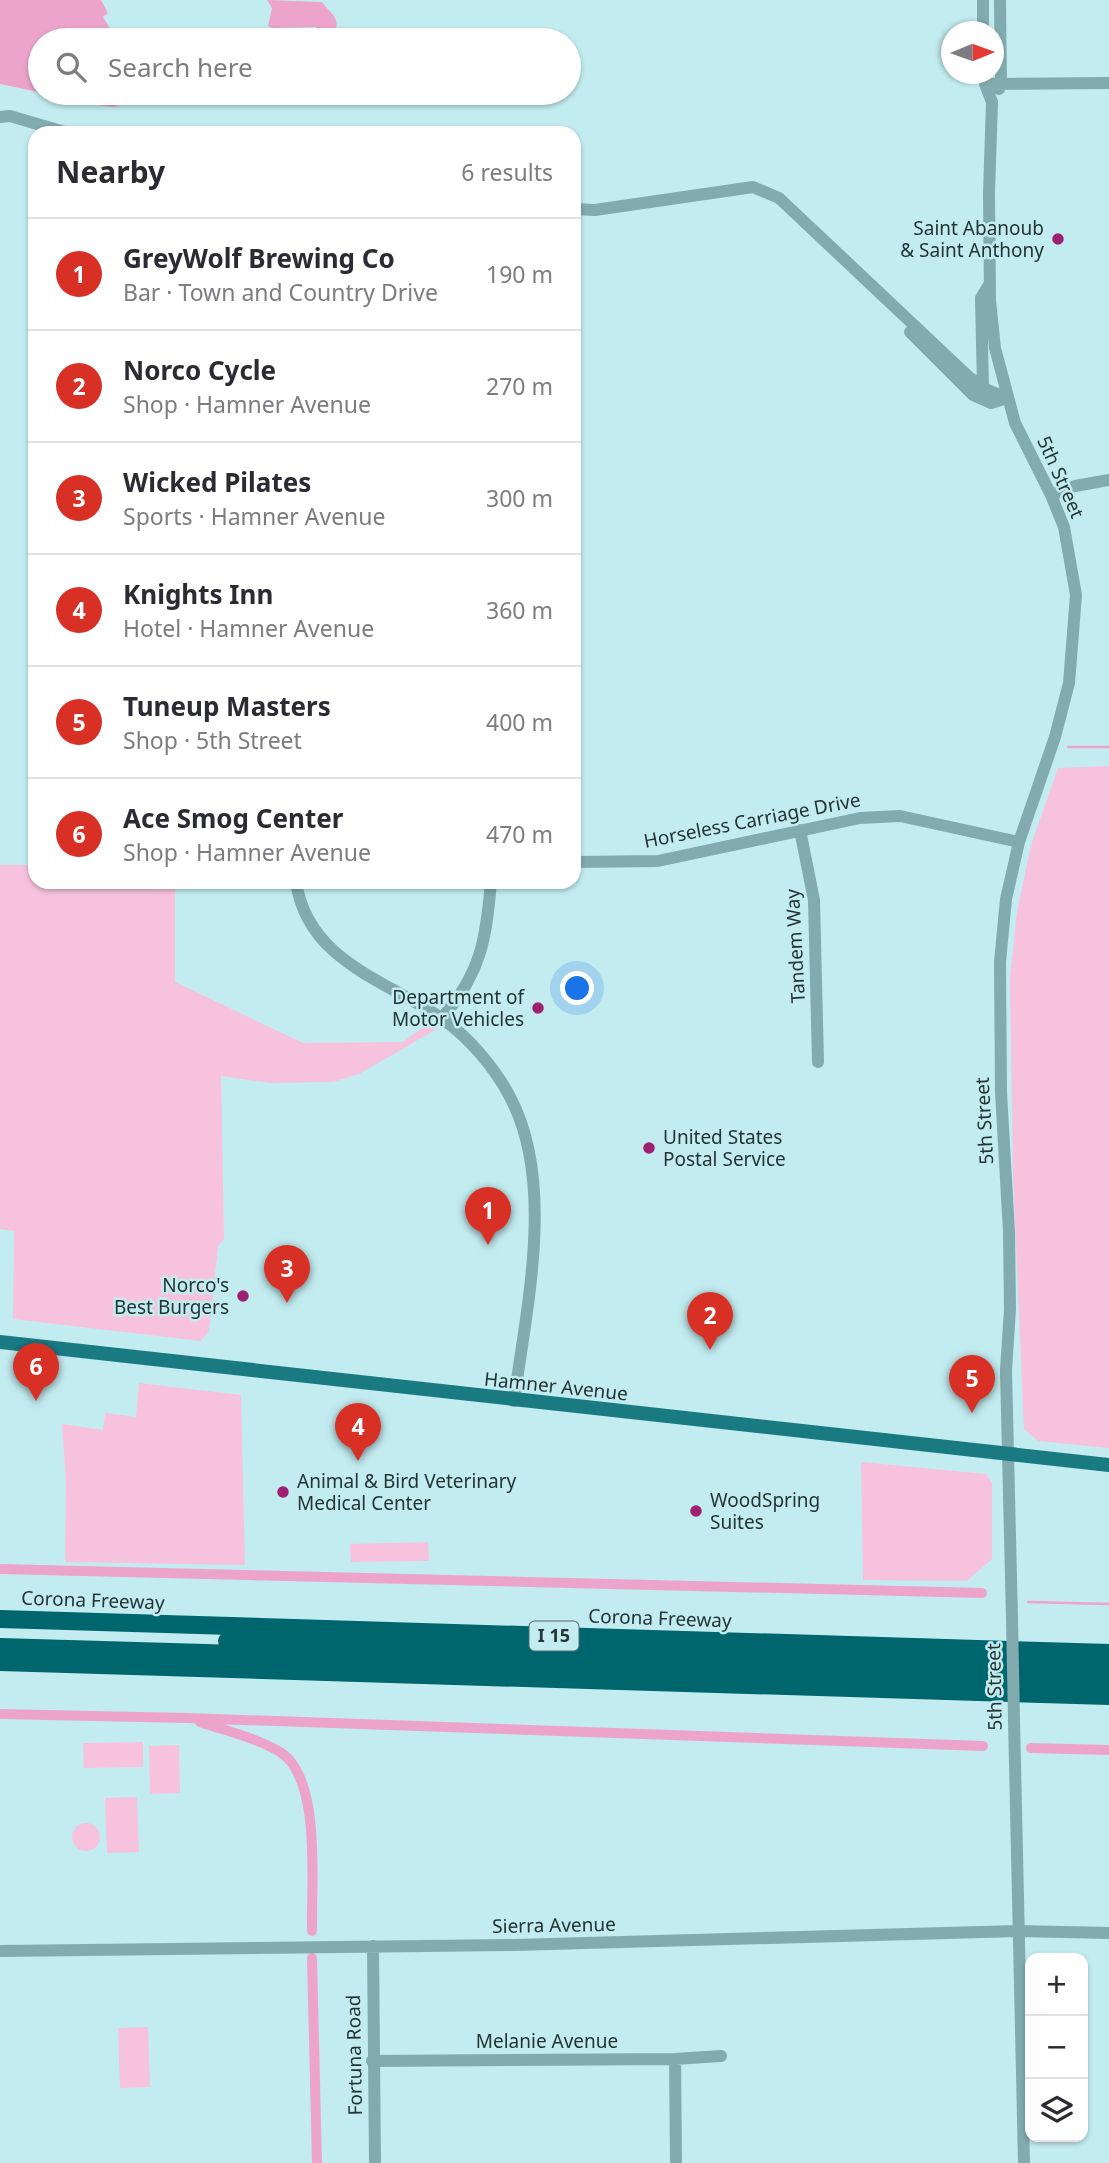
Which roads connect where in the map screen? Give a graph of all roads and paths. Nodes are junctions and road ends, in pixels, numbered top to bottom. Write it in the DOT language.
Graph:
graph roads {
  1 [pos="983,0"];
  2 [pos="1000,0"];
  3 [pos="983,21"];
  4 [pos="1001,21"];
  5 [pos="1004,83"];
  6 [pos="1109,83"];
  7 [pos="986,84"];
  8 [pos="1001,84"];
  9 [pos="992,102"];
  10 [pos="0,117"];
  11 [pos="38,126"];
  12 [pos="581,209"];
  13 [pos="819,237"];
  14 [pos="990,283"];
  15 [pos="983,388"];
  16 [pos="1007,398"];
  17 [pos="1109,480"];
  18 [pos="1051,495"];
  19 [pos="800,830"];
  20 [pos="1019,842"];
  21 [pos="581,862"];
  22 [pos="297,889"];
  23 [pos="490,889"];
  24 [pos="442,1018"];
  25 [pos="818,1062"];
  26 [pos="0,1342"];
  27 [pos="514,1401"];
  28 [pos="1010,1454"];
  29 [pos="1109,1465"];
  30 [pos="0,1619"];
  31 [pos="365,1632"];
  32 [pos="0,1636"];
  33 [pos="0,1647"];
  34 [pos="1109,1653"];
  35 [pos="457,1654"];
  36 [pos="0,1662"];
  37 [pos="1109,1665"];
  38 [pos="363,1672"];
  39 [pos="1109,1680"];
  40 [pos="1109,1696"];
  41 [pos="1018,1931"];
  42 [pos="1109,1933"];
  43 [pos="373,1946"];
  44 [pos="0,1951"];
  45 [pos="721,2056"];
  46 [pos="676,2060"];
  47 [pos="372,2061"];
  48 [pos="375,2163"];
  49 [pos="676,2163"];
  50 [pos="1024,2163"];
  1 -- 3 [label="street"];
  2 -- 4 [label="street, 5th Street"];
  5 -- 6 [label="street"];
  7 -- 9 [label="street, 5th Street"];
  8 -- 9 [label="street, 5th Street"];
  9 -- 14 [label="street, 5th Street"];
  10 -- 11 [label="street"];
  12 -- 13 [label="street"];
  13 -- 15 [label="street"];
  13 -- 16 [label="street"];
  14 -- 15 [label="street"];
  14 -- 16 [label="street, 5th Street"];
  15 -- 16 [label="street"];
  16 -- 18 [label="street, 5th Street"];
  17 -- 18 [label="street"];
  18 -- 20 [label="street, 5th Street"];
  19 -- 20 [label="street, Horseless Carriage Drive"];
  19 -- 21 [label="street, Horseless Carriage Drive"];
  19 -- 25 [label="street, Tandem Way"];
  20 -- 28 [label="street, 5th Street"];
  22 -- 24 [label="street"];
  23 -- 24 [label="street"];
  24 -- 27 [label="street"];
  26 -- 27 [label="main road, Hamner Avenue"];
  27 -- 28 [label="main road, Hamner Avenue"];
  28 -- 29 [label="main road, Hamner Avenue"];
  28 -- 41 [label="street, 5th Street, bridge"];
  30 -- 31 [label="highway, Corona Freeway / I 15"];
  31 -- 34 [label="highway, Corona Freeway / I 15"];
  31 -- 35 [label="highway, I 15"];
  32 -- 35 [label="highway"];
  33 -- 35 [label="highway"];
  35 -- 37 [label="highway"];
  35 -- 38 [label="highway"];
  35 -- 39 [label="highway"];
  36 -- 38 [label="highway, I 15"];
  38 -- 40 [label="highway, I 15"];
  41 -- 42 [label="street, Sierra Avenue"];
  41 -- 43 [label="street, Sierra Avenue"];
  41 -- 50 [label="street, 5th Street"];
  43 -- 44 [label="street, Sierra Avenue"];
  43 -- 47 [label="street, Fortuna Road"];
  45 -- 46 [label="street, Melanie Avenue"];
  46 -- 47 [label="street, Melanie Avenue"];
  46 -- 49 [label="street"];
  47 -- 48 [label="street, Fortuna Road"];
}
